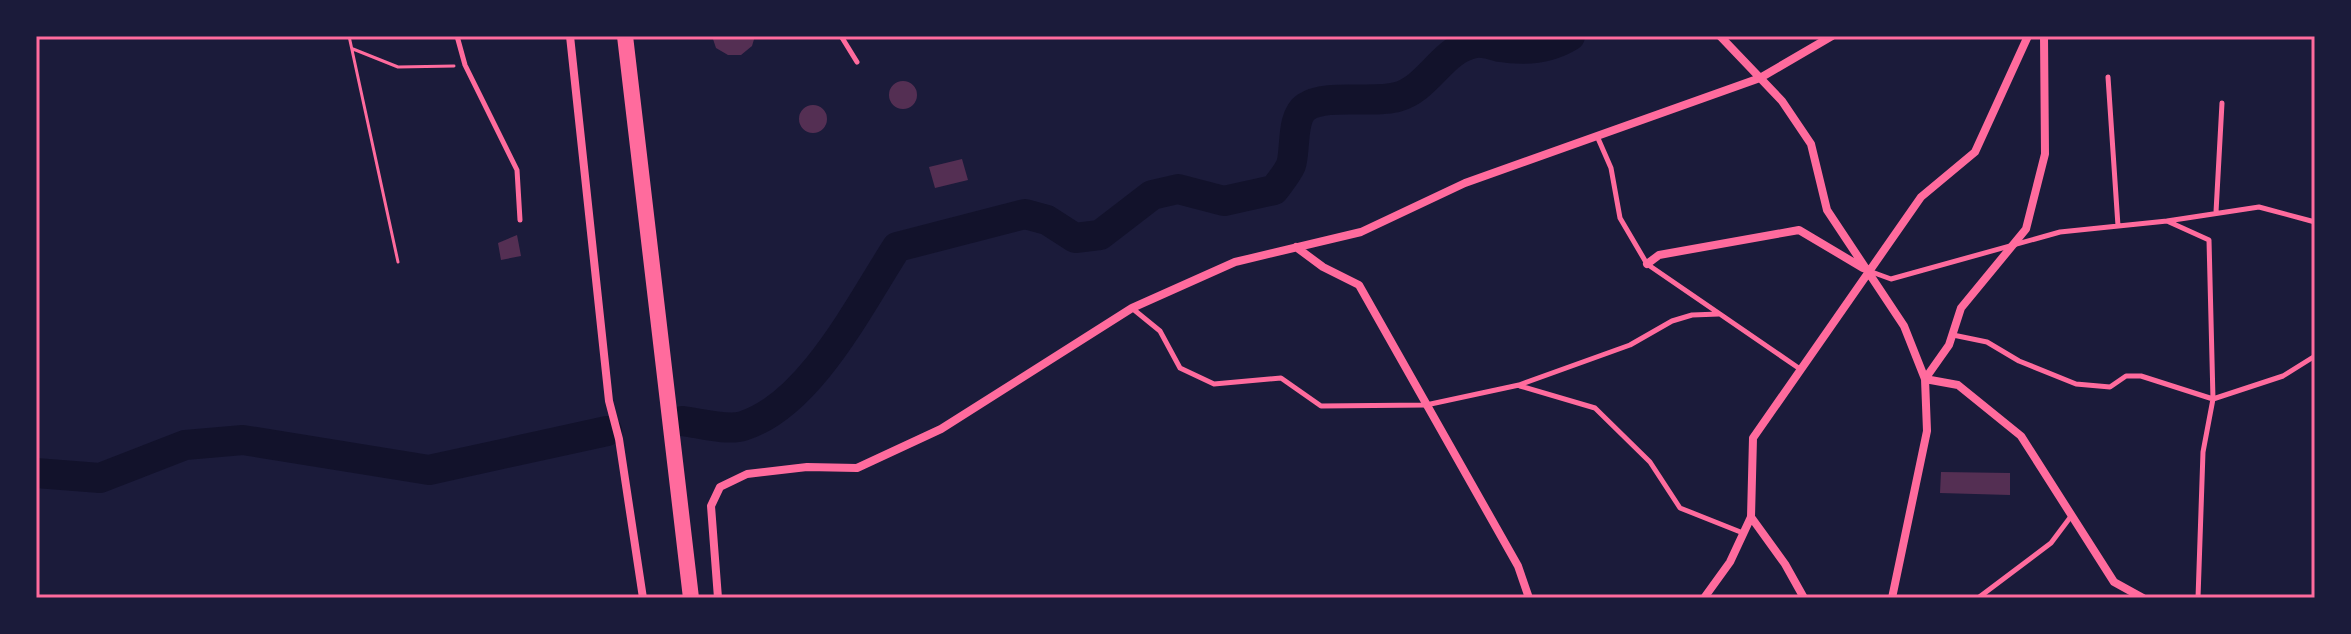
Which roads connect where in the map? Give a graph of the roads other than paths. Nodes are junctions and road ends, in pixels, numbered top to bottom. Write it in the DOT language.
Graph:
graph roads {
  1 [pos="457,36"];
  2 [pos="570,36"];
  3 [pos="625,36"];
  4 [pos="841,36"];
  5 [pos="1720,36"];
  6 [pos="1832,36"];
  7 [pos="2028,36"];
  8 [pos="2044,36"];
  9 [pos="857,62"];
  10 [pos="2108,77"];
  11 [pos="1760,78"];
  12 [pos="2222,103"];
  13 [pos="1597,136"];
  14 [pos="2216,212"];
  15 [pos="520,220"];
  16 [pos="2167,221"];
  17 [pos="2315,222"];
  18 [pos="2118,226"];
  19 [pos="2012,246"];
  20 [pos="1296,247"];
  21 [pos="1647,264"];
  22 [pos="1867,270"];
  23 [pos="1132,308"];
  24 [pos="1719,314"];
  25 [pos="1953,335"];
  26 [pos="2315,356"];
  27 [pos="1800,369"];
  28 [pos="1925,379"];
  29 [pos="1519,385"];
  30 [pos="2213,399"];
  31 [pos="1426,405"];
  32 [pos="2072,515"];
  33 [pos="1751,517"];
  34 [pos="1743,533"];
  35 [pos="643,598"];
  36 [pos="691,598"];
  37 [pos="718,598"];
  38 [pos="1529,598"];
  39 [pos="1704,598"];
  40 [pos="1804,598"];
  41 [pos="1892,598"];
  42 [pos="1978,598"];
  43 [pos="2143,598"];
  44 [pos="2198,598"];
  1 -- 15 [label="lane"];
  2 -- 35 [label="street"];
  3 -- 36 [label="highway"];
  4 -- 9 [label="lane"];
  5 -- 11 [label="street"];
  6 -- 11 [label="street"];
  7 -- 22 [label="street"];
  8 -- 19 [label="street"];
  10 -- 18 [label="lane"];
  11 -- 13 [label="street"];
  11 -- 22 [label="street"];
  12 -- 14 [label="lane"];
  13 -- 20 [label="street"];
  13 -- 21 [label="lane"];
  14 -- 16 [label="lane"];
  14 -- 17 [label="lane"];
  16 -- 18 [label="lane"];
  16 -- 30 [label="lane"];
  18 -- 19 [label="lane"];
  19 -- 22 [label="lane"];
  19 -- 25 [label="street"];
  20 -- 23 [label="street"];
  20 -- 31 [label="street"];
  21 -- 22 [label="street"];
  21 -- 24 [label="lane"];
  22 -- 27 [label="street"];
  22 -- 28 [label="street"];
  23 -- 31 [label="lane"];
  23 -- 37 [label="street"];
  24 -- 27 [label="lane"];
  24 -- 29 [label="lane"];
  25 -- 28 [label="street"];
  25 -- 30 [label="lane"];
  26 -- 30 [label="lane"];
  27 -- 33 [label="street"];
  28 -- 32 [label="street"];
  28 -- 41 [label="street"];
  29 -- 31 [label="lane"];
  29 -- 34 [label="lane"];
  30 -- 44 [label="lane"];
  31 -- 38 [label="street"];
  32 -- 42 [label="lane"];
  32 -- 43 [label="street"];
  33 -- 34 [label="street"];
  33 -- 40 [label="street"];
  34 -- 39 [label="street"];
}
